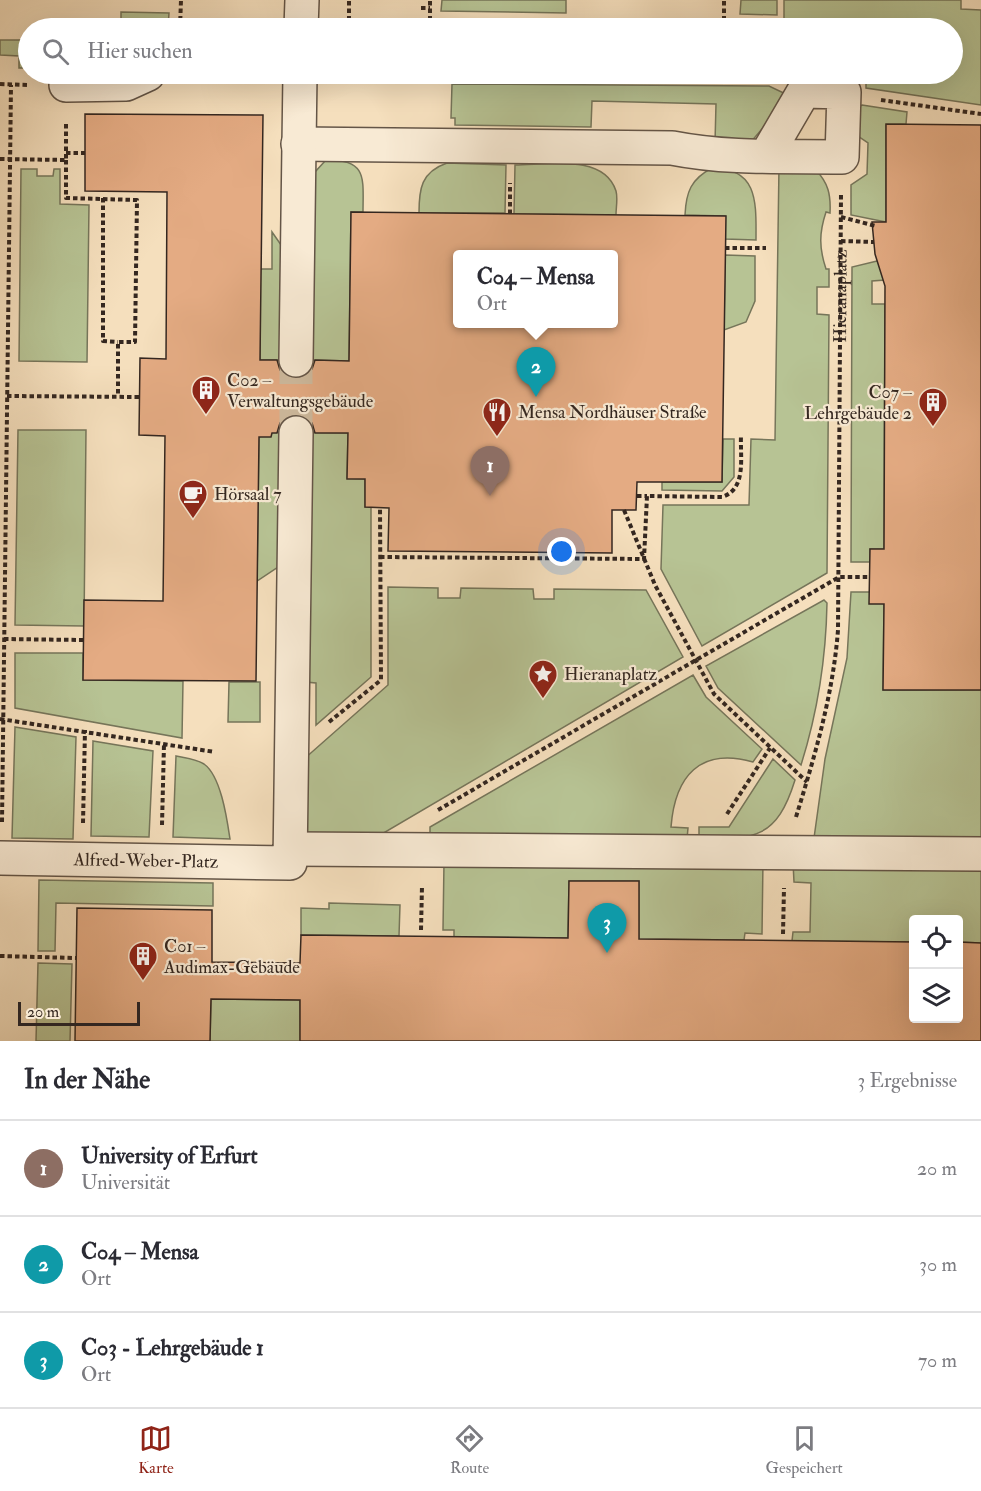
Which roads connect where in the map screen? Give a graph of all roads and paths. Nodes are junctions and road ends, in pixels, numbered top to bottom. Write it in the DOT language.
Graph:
graph roads {
  1 [pos="181,0"];
  2 [pos="302,0"];
  3 [pos="349,0"];
  4 [pos="430,0"];
  5 [pos="724,0"];
  6 [pos="421,8"];
  7 [pos="430,8"];
  8 [pos="180,18"];
  9 [pos="301,18"];
  10 [pos="349,18"];
  11 [pos="430,18"];
  12 [pos="724,18"];
  13 [pos="126,84"];
  14 [pos="300,84"];
  15 [pos="787,84"];
  16 [pos="11,85"];
  17 [pos="66,85"];
  18 [pos="804,91"];
  19 [pos="844,92"];
  20 [pos="981,114"];
  21 [pos="298,144"];
  22 [pos="66,153"];
  23 [pos="85,153"];
  24 [pos="766,156"];
  25 [pos="842,157"];
  26 [pos="0,159"];
  27 [pos="10,159"];
  28 [pos="66,160"];
  29 [pos="510,196"];
  30 [pos="103,198"];
  31 [pos="510,214"];
  32 [pos="841,217"];
  33 [pos="876,226"];
  34 [pos="841,241"];
  35 [pos="874,242"];
  36 [pos="725,248"];
  37 [pos="765,248"];
  38 [pos="118,342"];
  39 [pos="296,360"];
  40 [pos="0,372"];
  41 [pos="7,375"];
  42 [pos="7,396"];
  43 [pos="118,396"];
  44 [pos="140,397"];
  45 [pos="296,433"];
  46 [pos="741,436"];
  47 [pos="636,496"];
  48 [pos="647,496"];
  49 [pos="380,507"];
  50 [pos="624,510"];
  51 [pos="380,557"];
  52 [pos="644,559"];
  53 [pos="839,577"];
  54 [pos="870,577"];
  55 [pos="4,639"];
  56 [pos="83,640"];
  57 [pos="696,662"];
  58 [pos="368,692"];
  59 [pos="1,719"];
  60 [pos="85,730"];
  61 [pos="164,744"];
  62 [pos="770,748"];
  63 [pos="216,752"];
  64 [pos="807,782"];
  65 [pos="432,814"];
  66 [pos="725,818"];
  67 [pos="784,852"];
  68 [pos="981,854"];
  69 [pos="290,856"];
  70 [pos="1,858"];
  71 [pos="83,860"];
  72 [pos="162,861"];
  73 [pos="0,956"];
  74 [pos="76,958"];
  1 -- 8 [label="path"];
  2 -- 9 [label="lane"];
  3 -- 10 [label="path"];
  4 -- 7 [label="path"];
  5 -- 12 [label="path"];
  6 -- 7 [label="path"];
  7 -- 11 [label="path"];
  13 -- 17 [label="lane"];
  14 -- 21 [label="lane"];
  15 -- 18 [label="path"];
  16 -- 27 [label="path"];
  17 -- 22 [label="path"];
  18 -- 19 [label="lane"];
  18 -- 24 [label="lane"];
  19 -- 20 [label="path"];
  19 -- 25 [label="lane"];
  21 -- 24 [label="lane"];
  21 -- 39 [label="lane"];
  22 -- 23 [label="path"];
  22 -- 28 [label="path"];
  24 -- 25 [label="lane"];
  25 -- 32 [label="path, Hieranaplatz"];
  26 -- 27 [label="path"];
  27 -- 28 [label="path"];
  27 -- 41 [label="path"];
  28 -- 30 [label="path"];
  29 -- 31 [label="path"];
  30 -- 38 [label="path"];
  30 -- 38 [label="path"];
  32 -- 33 [label="path"];
  32 -- 34 [label="path, Hieranaplatz"];
  34 -- 35 [label="path"];
  34 -- 53 [label="path, Hieranaplatz"];
  36 -- 37 [label="path"];
  38 -- 43 [label="path"];
  40 -- 41 [label="path"];
  41 -- 42 [label="path"];
  42 -- 43 [label="path"];
  42 -- 55 [label="path"];
  43 -- 44 [label="path"];
  45 -- 69 [label="lane"];
  46 -- 48 [label="path"];
  47 -- 48 [label="path"];
  48 -- 52 [label="path"];
  49 -- 51 [label="path"];
  50 -- 52 [label="path"];
  51 -- 52 [label="path"];
  51 -- 58 [label="path"];
  52 -- 57 [label="path"];
  53 -- 54 [label="path"];
  53 -- 57 [label="path"];
  53 -- 64 [label="path, Hieranaplatz"];
  55 -- 56 [label="path"];
  55 -- 59 [label="path"];
  57 -- 62 [label="path"];
  57 -- 65 [label="path"];
  59 -- 60 [label="path"];
  59 -- 70 [label="path"];
  60 -- 61 [label="path"];
  60 -- 71 [label="path"];
  61 -- 63 [label="path"];
  61 -- 72 [label="path"];
  62 -- 64 [label="path"];
  62 -- 66 [label="path"];
  64 -- 67 [label="path, Hieranaplatz"];
  67 -- 68 [label="lane"];
  67 -- 69 [label="lane"];
  69 -- 72 [label="lane, Alfred-Weber-Platz"];
  70 -- 71 [label="lane, Alfred-Weber-Platz"];
  71 -- 72 [label="lane, Alfred-Weber-Platz"];
  73 -- 74 [label="path"];
}
